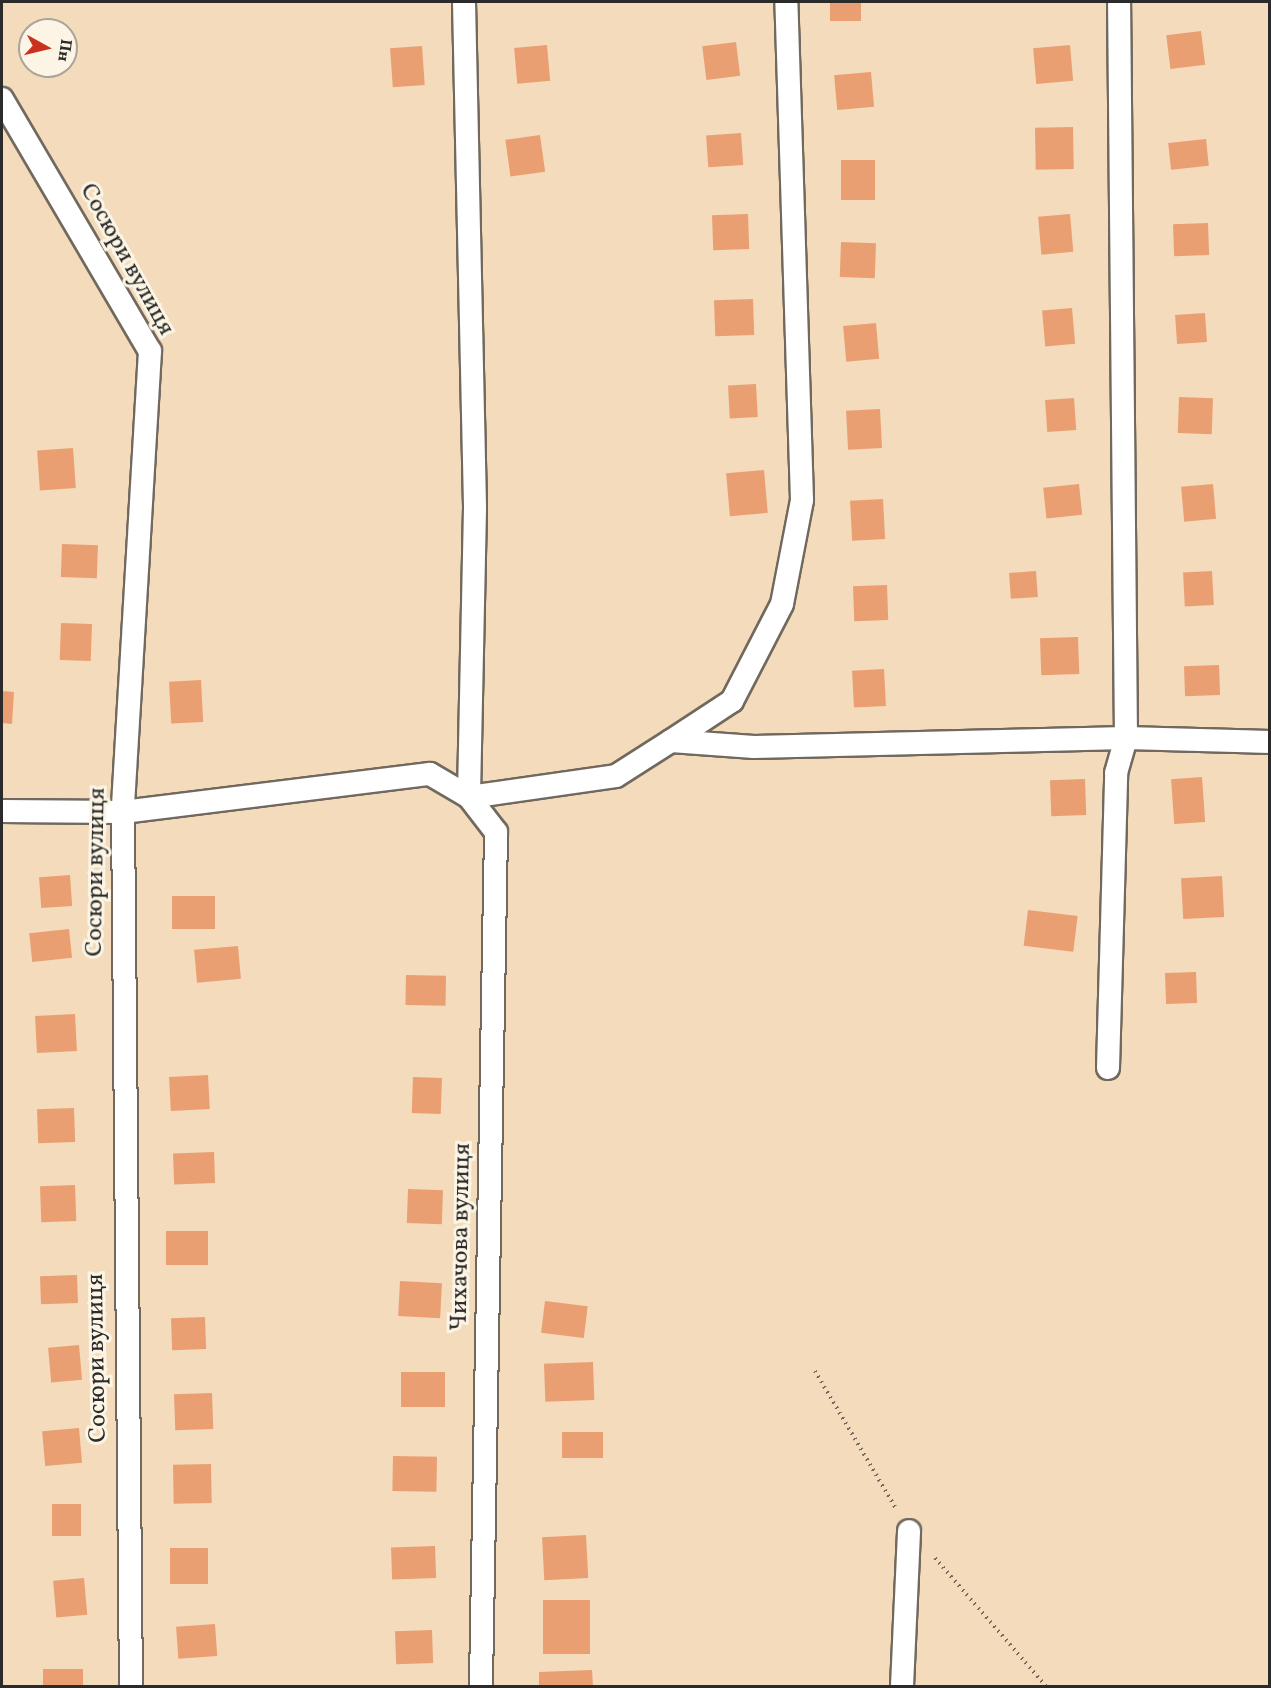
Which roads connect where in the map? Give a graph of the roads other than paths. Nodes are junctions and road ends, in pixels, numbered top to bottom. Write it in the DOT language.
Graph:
graph roads {
  1 [pos="464,2"];
  2 [pos="786,2"];
  3 [pos="1119,2"];
  4 [pos="2,99"];
  5 [pos="1126,738"];
  6 [pos="671,741"];
  7 [pos="1269,742"];
  8 [pos="469,797"];
  9 [pos="2,811"];
  10 [pos="123,812"];
  11 [pos="1108,1068"];
  12 [pos="909,1531"];
  13 [pos="131,1686"];
  14 [pos="481,1686"];
  15 [pos="902,1686"];
  1 -- 8 [label="street"];
  2 -- 6 [label="street"];
  3 -- 5 [label="street"];
  4 -- 10 [label="street, Сосюри вулиця"];
  5 -- 6 [label="street"];
  5 -- 7 [label="street"];
  5 -- 11 [label="street"];
  6 -- 8 [label="street"];
  8 -- 10 [label="street"];
  8 -- 14 [label="street, Чихачова вулиця"];
  9 -- 10 [label="street"];
  10 -- 13 [label="street, Сосюри вулиця"];
  12 -- 15 [label="street"];
}
